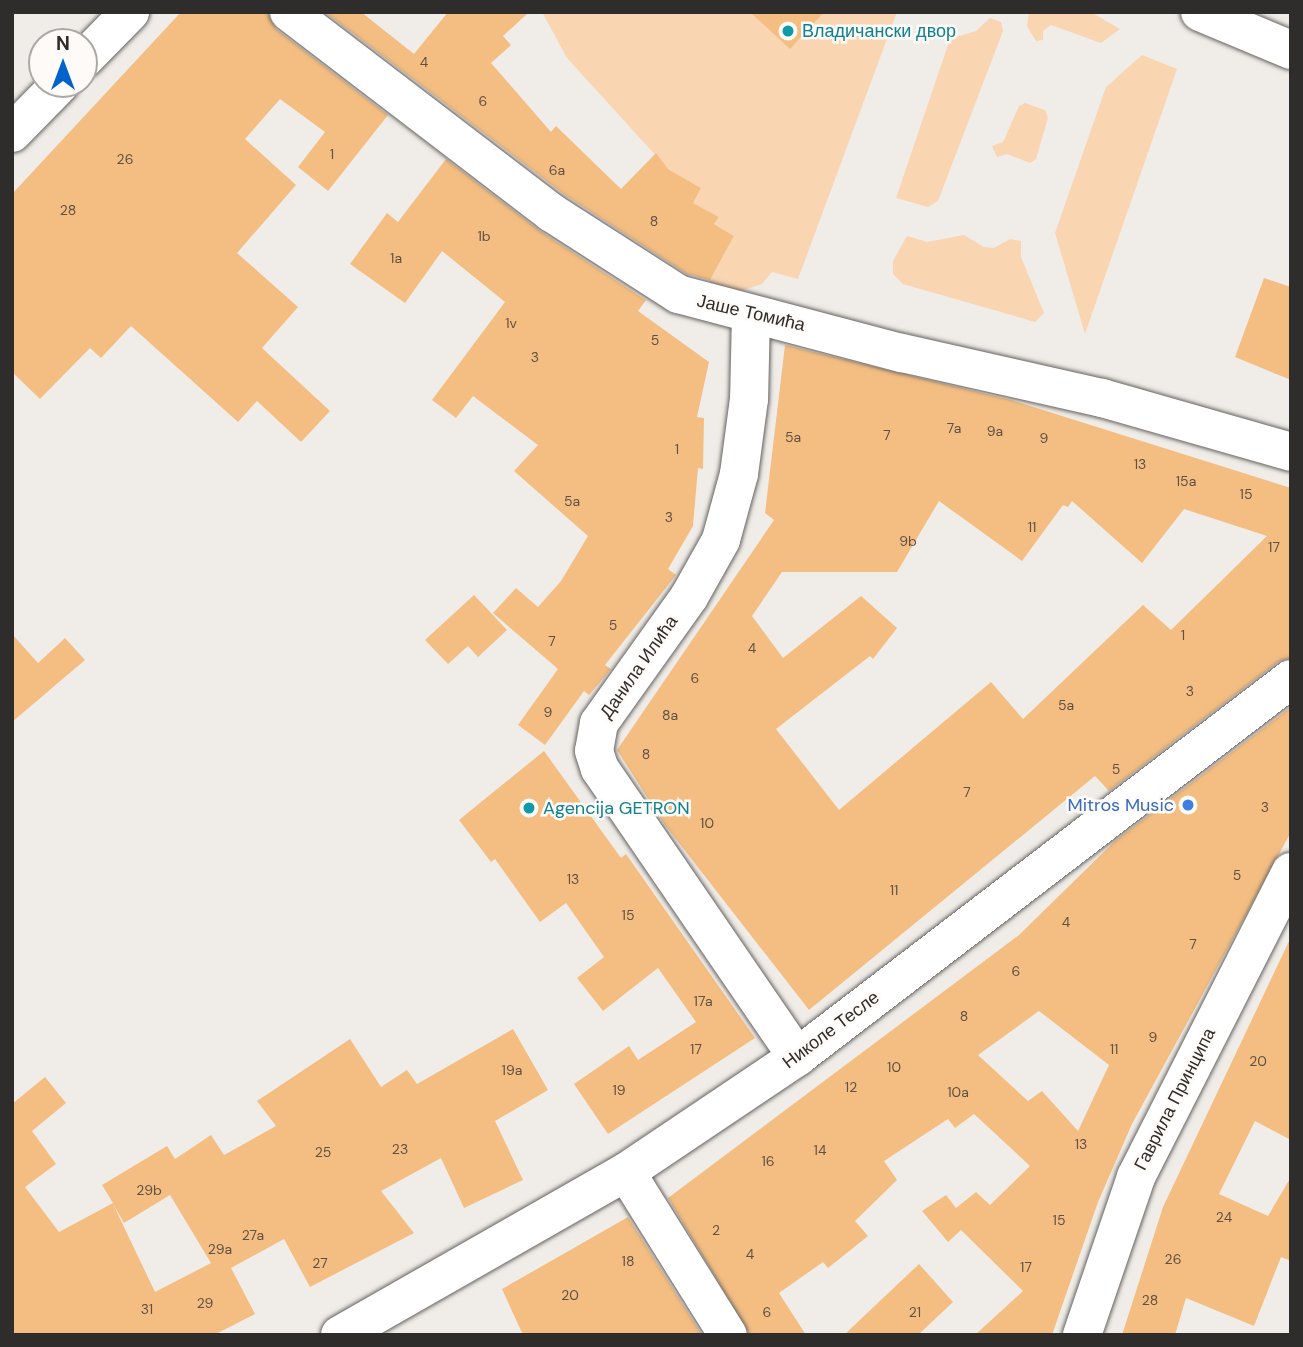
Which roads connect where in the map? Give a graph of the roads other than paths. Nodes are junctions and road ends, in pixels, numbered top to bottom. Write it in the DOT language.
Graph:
graph roads {
  1 [pos="130,12"];
  2 [pos="289,12"];
  3 [pos="1200,12"];
  4 [pos="98,45"];
  5 [pos="1291,50"];
  6 [pos="46,98"];
  7 [pos="12,133"];
  8 [pos="751,314"];
  9 [pos="1291,452"];
  10 [pos="1291,679"];
  11 [pos="1291,873"];
  12 [pos="797,1057"];
  13 [pos="626,1172"];
  14 [pos="340,1335"];
  15 [pos="728,1335"];
  16 [pos="1082,1335"];
  1 -- 4 [label="street"];
  2 -- 8 [label="street, Јаше Томића"];
  3 -- 5 [label="street"];
  6 -- 7 [label="street"];
  8 -- 9 [label="street, Јаше Томића"];
  8 -- 12 [label="street, Данила Илића"];
  10 -- 12 [label="street, Николе Тесле"];
  11 -- 16 [label="street, Гаврила Принципа"];
  12 -- 13 [label="street, Николе Тесле"];
  13 -- 14 [label="street, Николе Тесле"];
  13 -- 15 [label="street"];
}
